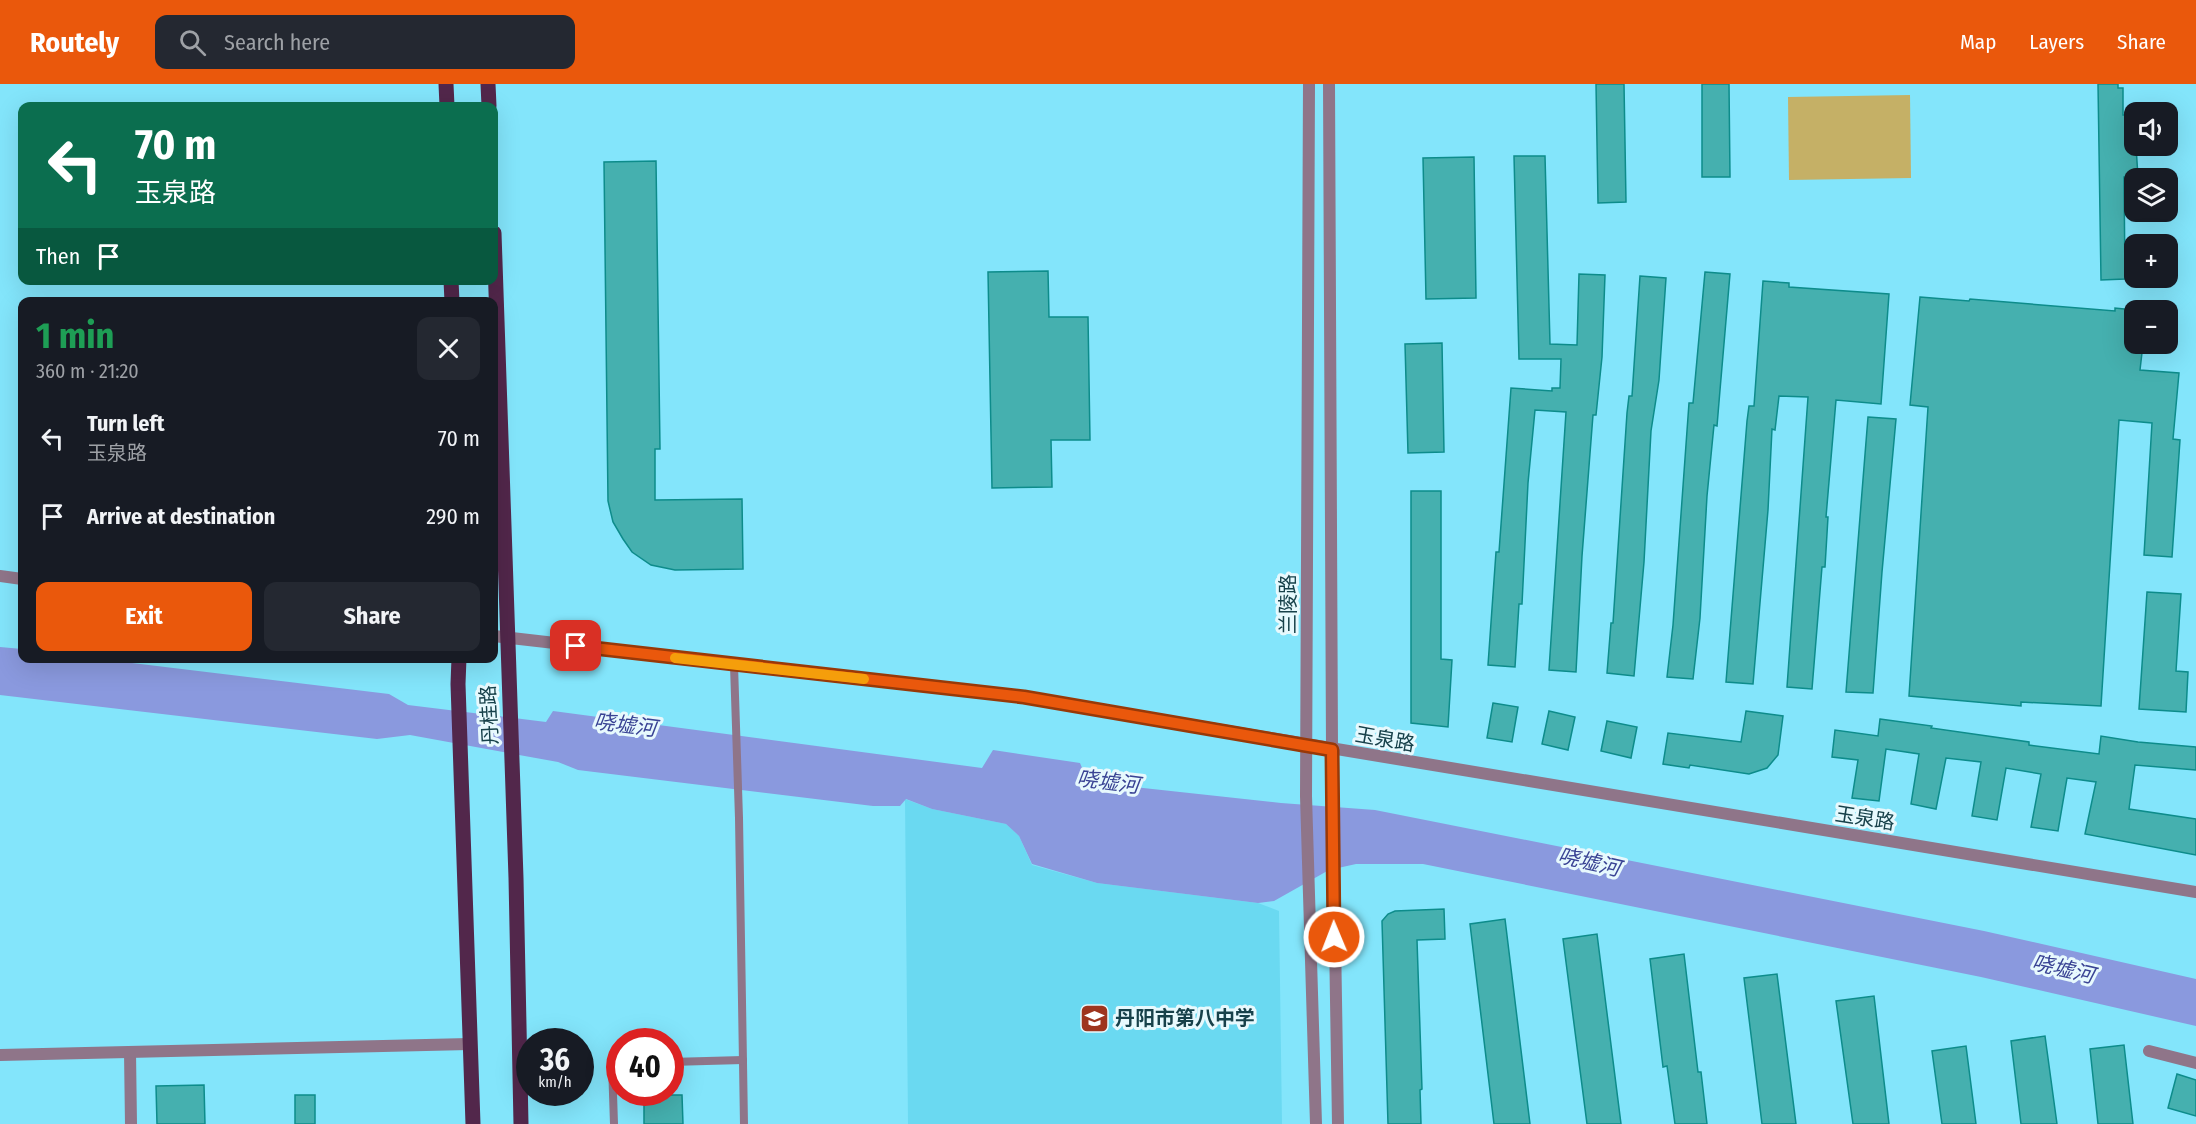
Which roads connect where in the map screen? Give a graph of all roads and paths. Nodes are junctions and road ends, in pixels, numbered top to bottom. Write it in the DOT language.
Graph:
graph roads {
  1 [pos="446,84"];
  2 [pos="488,84"];
  3 [pos="1309,84"];
  4 [pos="1329,84"];
  5 [pos="447,102"];
  6 [pos="489,102"];
  7 [pos="498,464"];
  8 [pos="0,576"];
  9 [pos="18,578"];
  10 [pos="501,637"];
  11 [pos="459,663"];
  12 [pos="735,665"];
  13 [pos="1306,745"];
  14 [pos="1332,750"];
  15 [pos="2196,892"];
  16 [pos="469,1044"];
  17 [pos="130,1052"];
  18 [pos="2149,1052"];
  19 [pos="0,1055"];
  20 [pos="742,1060"];
  21 [pos="684,1062"];
  22 [pos="2196,1063"];
  23 [pos="613,1106"];
  24 [pos="131,1124"];
  25 [pos="473,1124"];
  26 [pos="520,1124"];
  27 [pos="614,1124"];
  28 [pos="744,1124"];
  29 [pos="1316,1124"];
  30 [pos="1338,1124"];
  1 -- 5 [label="main road"];
  2 -- 6 [label="main road"];
  3 -- 13 [label="street, 兰陵路"];
  4 -- 14 [label="street"];
  7 -- 10 [label="main road, 丹桂路"];
  8 -- 9 [label="street"];
  10 -- 12 [label="street, 玉泉路"];
  10 -- 26 [label="main road, 丹桂路"];
  11 -- 16 [label="main road, 丹桂路"];
  12 -- 13 [label="street, 玉泉路"];
  12 -- 20 [label="lane"];
  13 -- 14 [label="street, 玉泉路"];
  13 -- 29 [label="street, 兰陵路"];
  14 -- 15 [label="street, 玉泉路"];
  14 -- 30 [label="street"];
  16 -- 17 [label="street"];
  16 -- 25 [label="main road, 丹桂路"];
  17 -- 19 [label="street"];
  17 -- 24 [label="street"];
  18 -- 22 [label="street"];
  20 -- 21 [label="lane"];
  20 -- 28 [label="lane"];
  23 -- 27 [label="lane"];
}
